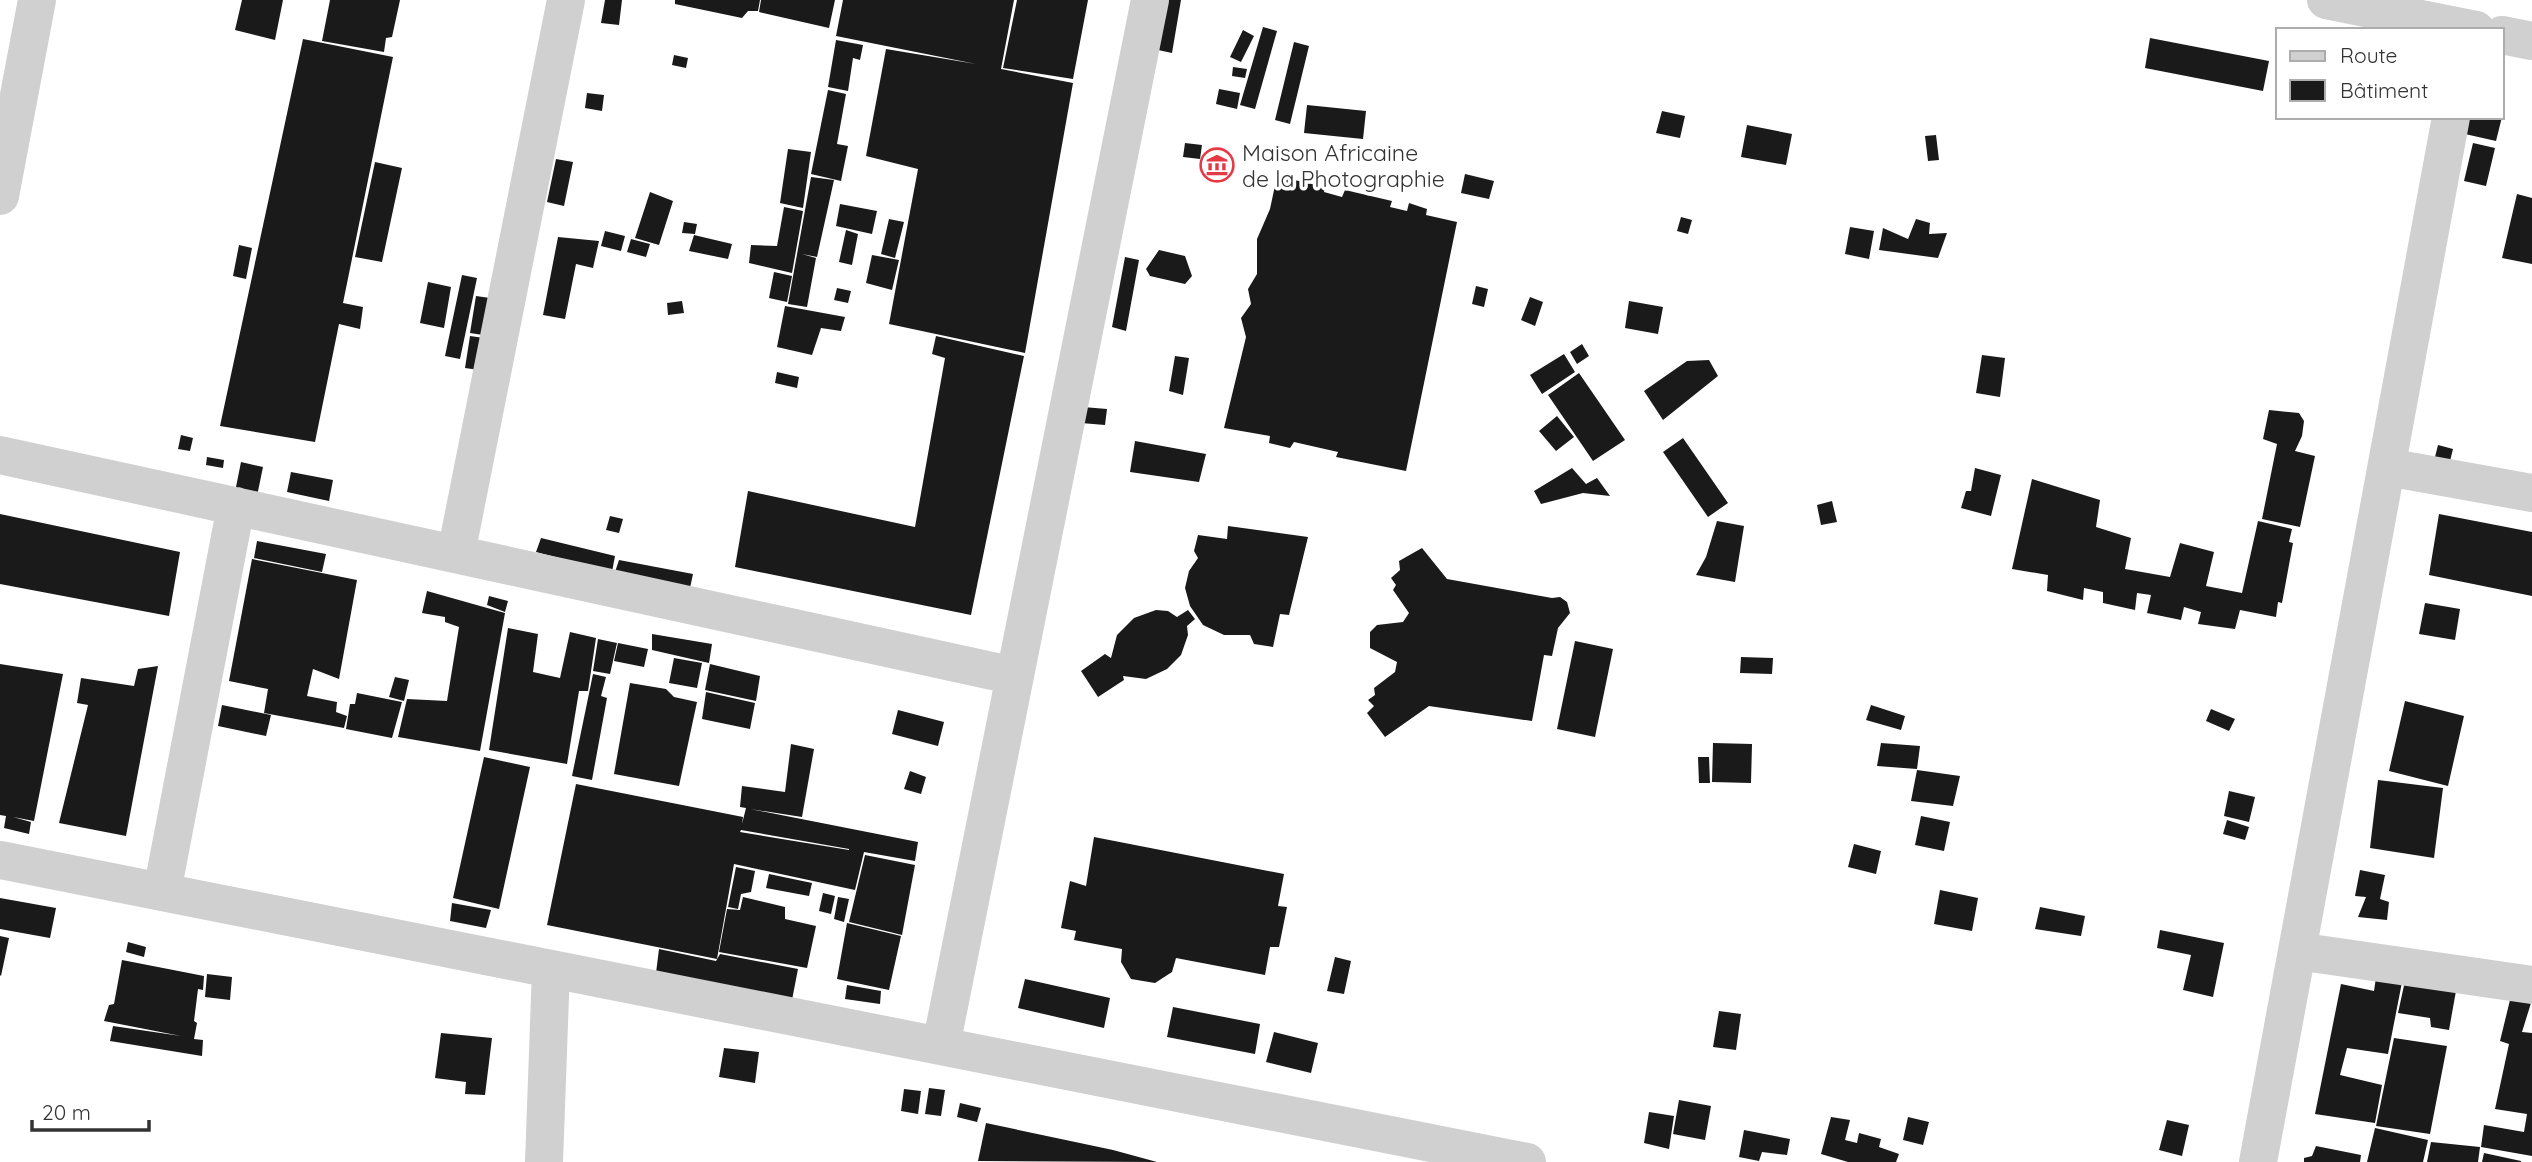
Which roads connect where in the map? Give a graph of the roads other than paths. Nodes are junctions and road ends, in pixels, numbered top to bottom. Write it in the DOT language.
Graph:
graph roads {
  1 [pos="37,0"];
  2 [pos="566,0"];
  3 [pos="1150,0"];
  4 [pos="2326,0"];
  5 [pos="2478,25"];
  6 [pos="2504,33"];
  7 [pos="2532,41"];
  8 [pos="2451,119"];
  9 [pos="0,196"];
  10 [pos="0,455"];
  11 [pos="2387,467"];
  12 [pos="2532,493"];
  13 [pos="236,506"];
  14 [pos="456,554"];
  15 [pos="1015,676"];
  16 [pos="0,860"];
  17 [pos="162,892"];
  18 [pos="2297,951"];
  19 [pos="551,969"];
  20 [pos="2532,985"];
  21 [pos="941,1046"];
  22 [pos="544,1162"];
  23 [pos="1527,1162"];
  24 [pos="2258,1162"];
  1 -- 9 [label="street"];
  2 -- 14 [label="street"];
  3 -- 15 [label="street"];
  4 -- 5 [label="street"];
  6 -- 7 [label="street"];
  8 -- 11 [label="street"];
  10 -- 13 [label="street"];
  11 -- 12 [label="street"];
  11 -- 18 [label="street"];
  13 -- 14 [label="street"];
  13 -- 17 [label="street"];
  14 -- 15 [label="street"];
  15 -- 21 [label="street"];
  16 -- 17 [label="street"];
  17 -- 19 [label="street"];
  18 -- 20 [label="street"];
  18 -- 24 [label="street"];
  19 -- 21 [label="street"];
  19 -- 22 [label="street"];
  21 -- 23 [label="street"];
}
